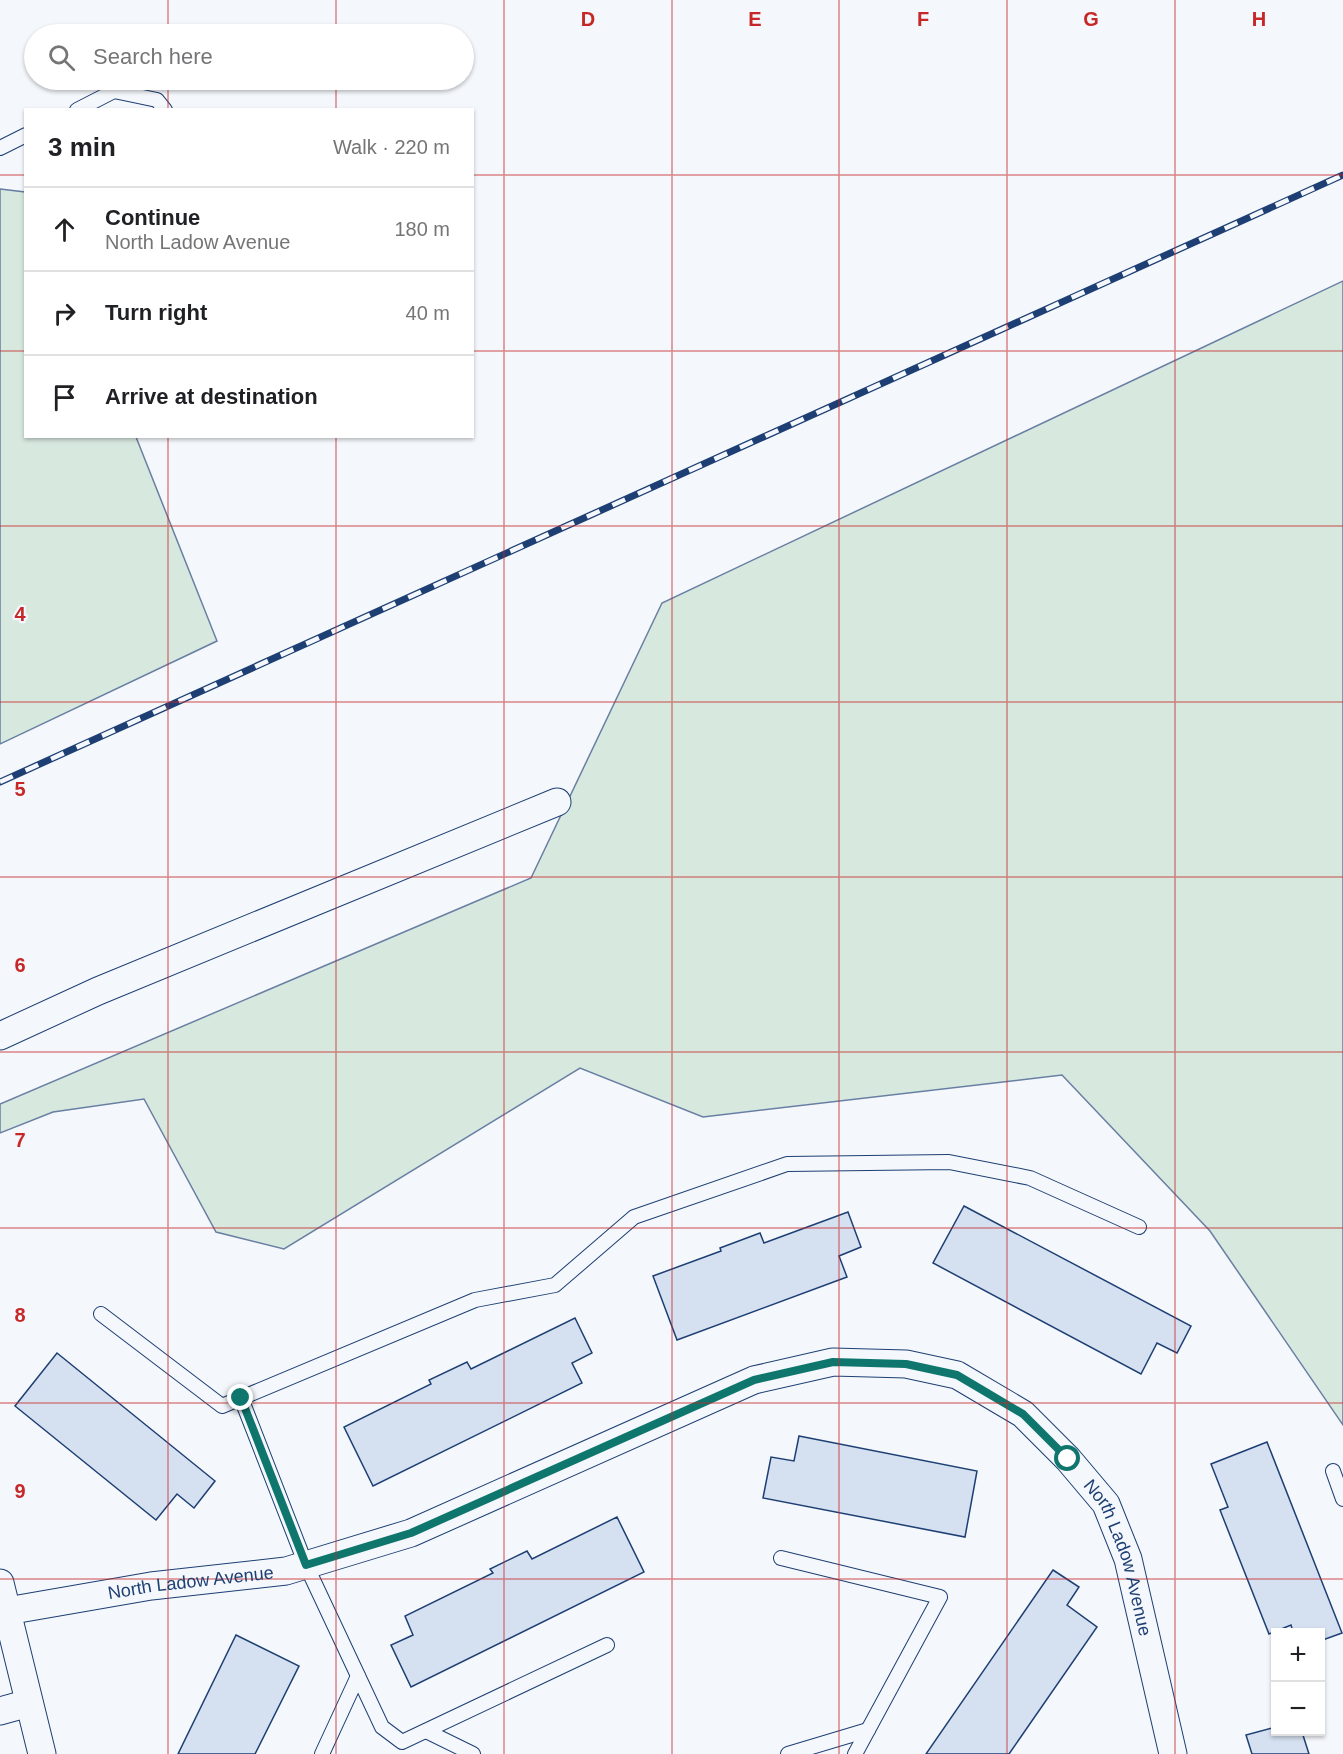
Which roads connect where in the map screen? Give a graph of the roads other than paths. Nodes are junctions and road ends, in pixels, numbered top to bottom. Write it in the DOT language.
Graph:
graph roads {
  1 [pos="81,108"];
  2 [pos="163,108"];
  3 [pos="24,136"];
  4 [pos="0,148"];
  5 [pos="557,801"];
  6 [pos="0,1036"];
  7 [pos="1139,1227"];
  8 [pos="101,1314"];
  9 [pos="241,1398"];
  10 [pos="1333,1471"];
  11 [pos="1343,1498"];
  12 [pos="781,1558"];
  13 [pos="306,1565"];
  14 [pos="0,1583"];
  15 [pos="7,1611"];
  16 [pos="607,1645"];
  17 [pos="358,1676"];
  18 [pos="29,1703"];
  19 [pos="0,1711"];
  20 [pos="868,1730"];
  21 [pos="426,1731"];
  22 [pos="42,1754"];
  23 [pos="322,1754"];
  24 [pos="472,1754"];
  25 [pos="788,1754"];
  26 [pos="855,1754"];
  27 [pos="1173,1754"];
  1 -- 2 [label="lane"];
  3 -- 4 [label="lane"];
  5 -- 6 [label="street"];
  7 -- 9 [label="lane"];
  8 -- 9 [label="lane"];
  9 -- 13 [label="lane"];
  10 -- 11 [label="lane"];
  12 -- 20 [label="lane"];
  13 -- 15 [label="street, North Ladow Avenue"];
  13 -- 17 [label="lane"];
  13 -- 27 [label="street, North Ladow Avenue"];
  14 -- 15 [label="street"];
  15 -- 18 [label="street"];
  16 -- 21 [label="lane"];
  17 -- 21 [label="lane"];
  17 -- 23 [label="lane"];
  18 -- 19 [label="street"];
  18 -- 22 [label="street"];
  20 -- 25 [label="lane"];
  20 -- 26 [label="lane"];
  21 -- 24 [label="lane"];
}
